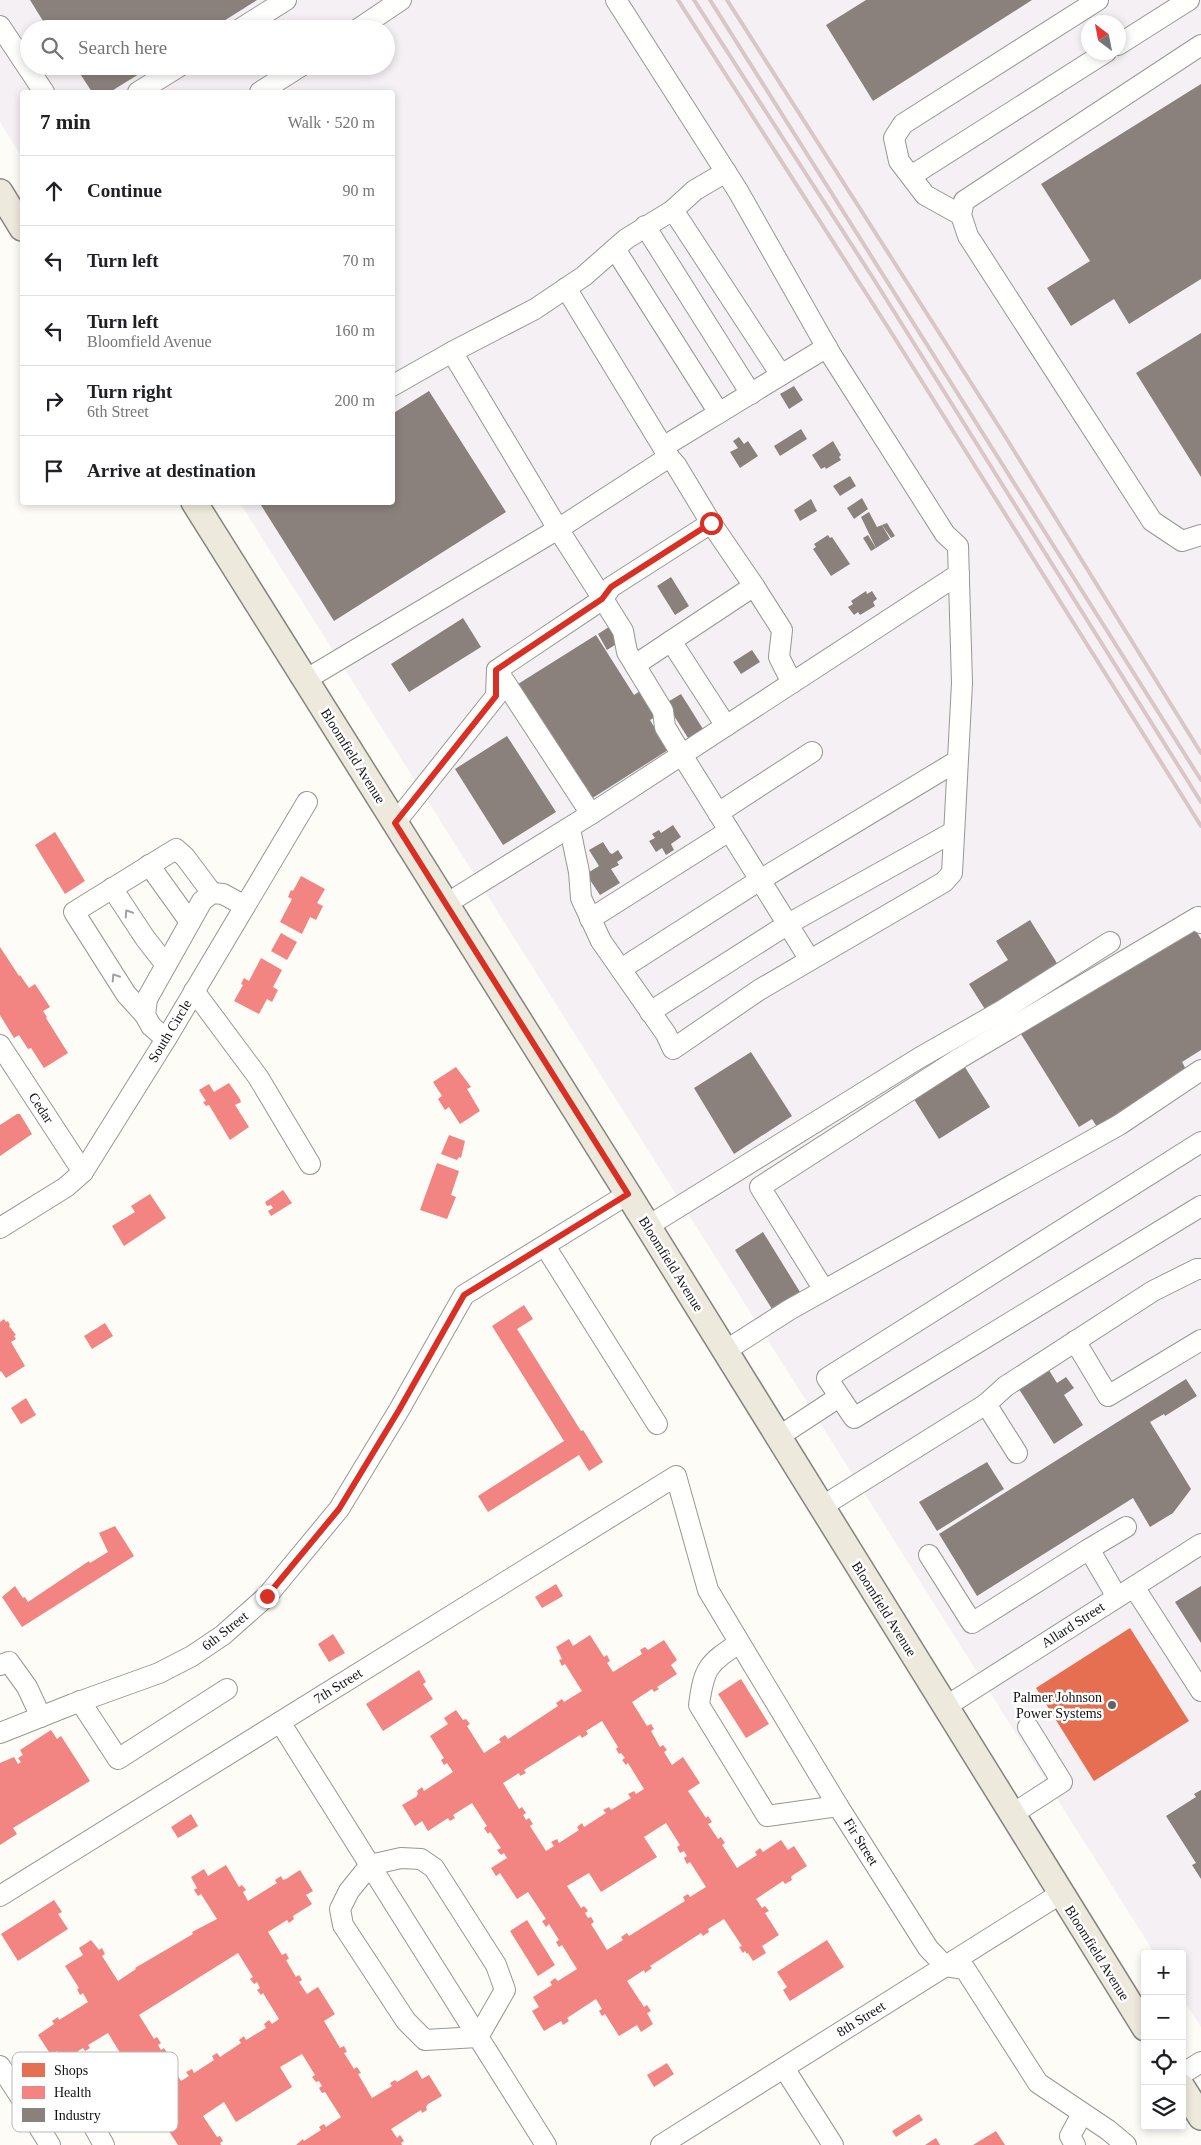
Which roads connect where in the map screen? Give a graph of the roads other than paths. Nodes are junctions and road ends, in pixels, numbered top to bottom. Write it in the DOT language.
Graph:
graph roads {
  1 [pos="286,0"];
  2 [pos="401,0"];
  3 [pos="616,0"];
  4 [pos="1098,0"];
  5 [pos="1189,0"];
  6 [pos="254,20"];
  7 [pos="371,20"];
  8 [pos="0,26"];
  9 [pos="1126,40"];
  10 [pos="1201,45"];
  11 [pos="20,56"];
  12 [pos="1093,60"];
  13 [pos="33,75"];
  14 [pos="165,75"];
  15 [pos="287,75"];
  16 [pos="43,90"];
  17 [pos="141,90"];
  18 [pos="263,90"];
  19 [pos="726,172"];
  20 [pos="910,176"];
  21 [pos="0,192"];
  22 [pos="673,210"];
  23 [pos="961,215"];
  24 [pos="20,218"];
  25 [pos="645,226"];
  26 [pos="615,249"];
  27 [pos="566,288"];
  28 [pos="827,347"];
  29 [pos="452,352"];
  30 [pos="780,375"];
  31 [pos="395,384"];
  32 [pos="751,394"];
  33 [pos="719,413"];
  34 [pos="666,452"];
  35 [pos="196,505"];
  36 [pos="711,523"];
  37 [pos="558,529"];
  38 [pos="1201,535"];
  39 [pos="959,574"];
  40 [pos="754,586"];
  41 [pos="602,599"];
  42 [pos="671,641"];
  43 [pos="635,665"];
  44 [pos="496,670"];
  45 [pos="305,680"];
  46 [pos="792,683"];
  47 [pos="726,726"];
  48 [pos="812,752"];
  49 [pos="682,756"];
  50 [pos="958,761"];
  51 [pos="307,802"];
  52 [pos="591,814"];
  53 [pos="718,814"];
  54 [pos="395,823"];
  55 [pos="570,829"];
  56 [pos="729,832"];
  57 [pos="954,832"];
  58 [pos="149,865"];
  59 [pos="760,880"];
  60 [pos="112,888"];
  61 [pos="212,893"];
  62 [pos="446,904"];
  63 [pos="245,906"];
  64 [pos="590,919"];
  65 [pos="190,922"];
  66 [pos="1201,923"];
  67 [pos="788,924"];
  68 [pos="1110,942"];
  69 [pos="810,960"];
  70 [pos="166,965"];
  71 [pos="621,969"];
  72 [pos="194,991"];
  73 [pos="650,1012"];
  74 [pos="144,1015"];
  75 [pos="166,1038"];
  76 [pos="0,1045"];
  77 [pos="1201,1070"];
  78 [pos="1201,1142"];
  79 [pos="310,1164"];
  80 [pos="82,1172"];
  81 [pos="628,1194"];
  82 [pos="1201,1206"];
  83 [pos="648,1226"];
  84 [pos="0,1228"];
  85 [pos="545,1246"];
  86 [pos="1201,1269"];
  87 [pos="824,1290"];
  88 [pos="1201,1340"];
  89 [pos="1075,1341"];
  90 [pos="725,1351"];
  91 [pos="840,1397"];
  92 [pos="986,1404"];
  93 [pos="657,1424"];
  94 [pos="778,1437"];
  95 [pos="1017,1454"];
  96 [pos="676,1476"];
  97 [pos="822,1507"];
  98 [pos="1126,1527"];
  99 [pos="1201,1544"];
  100 [pos="1089,1550"];
  101 [pos="929,1555"];
  102 [pos="1125,1592"];
  103 [pos="739,1643"];
  104 [pos="0,1665"];
  105 [pos="227,1689"];
  106 [pos="1201,1691"];
  107 [pos="80,1701"];
  108 [pos="945,1707"];
  109 [pos="41,1717"];
  110 [pos="280,1722"];
  111 [pos="1028,1727"];
  112 [pos="0,1733"];
  113 [pos="838,1806"];
  114 [pos="1011,1814"];
  115 [pos="370,1865"];
  116 [pos="1060,1894"];
  117 [pos="0,1896"];
  118 [pos="945,1966"];
  119 [pos="1141,2022"];
  120 [pos="478,2037"];
  121 [pos="1201,2062"];
  122 [pos="0,2066"];
  123 [pos="784,2068"];
  124 [pos="1186,2071"];
  125 [pos="12,2084"];
  126 [pos="1186,2093"];
  127 [pos="1082,2114"];
  128 [pos="1201,2117"];
  129 [pos="42,2132"];
  130 [pos="97,2132"];
  131 [pos="50,2145"];
  132 [pos="104,2145"];
  133 [pos="546,2145"];
  134 [pos="661,2145"];
  135 [pos="834,2145"];
  136 [pos="1075,2145"];
  137 [pos="1126,2145"];
  1 -- 6 [label="street"];
  2 -- 7 [label="street"];
  3 -- 19 [label="street"];
  4 -- 20 [label="street"];
  5 -- 9 [label="street"];
  8 -- 11 [label="street"];
  10 -- 23 [label="street"];
  12 -- 20 [label="street"];
  13 -- 16 [label="street"];
  14 -- 17 [label="street"];
  15 -- 18 [label="street"];
  19 -- 22 [label="street"];
  19 -- 28 [label="street"];
  20 -- 23 [label="street"];
  21 -- 24 [label="main road"];
  22 -- 25 [label="street"];
  22 -- 30 [label="street"];
  23 -- 38 [label="street"];
  25 -- 26 [label="street"];
  25 -- 32 [label="street"];
  26 -- 27 [label="street"];
  26 -- 33 [label="street"];
  27 -- 29 [label="street"];
  27 -- 34 [label="street"];
  28 -- 30 [label="street"];
  28 -- 39 [label="street"];
  29 -- 31 [label="street"];
  29 -- 37 [label="street"];
  30 -- 32 [label="street"];
  32 -- 33 [label="street"];
  33 -- 34 [label="street"];
  34 -- 36 [label="street"];
  34 -- 37 [label="street"];
  35 -- 45 [label="main road, Bloomfield Avenue"];
  36 -- 40 [label="street"];
  36 -- 41 [label="street"];
  37 -- 41 [label="street"];
  37 -- 45 [label="street"];
  39 -- 46 [label="street"];
  39 -- 50 [label="street"];
  40 -- 42 [label="street"];
  40 -- 46 [label="street"];
  41 -- 43 [label="street"];
  41 -- 44 [label="street"];
  42 -- 43 [label="street"];
  42 -- 47 [label="street"];
  43 -- 49 [label="street"];
  44 -- 52 [label="street"];
  44 -- 54 [label="street"];
  45 -- 54 [label="main road, Bloomfield Avenue"];
  46 -- 47 [label="street"];
  47 -- 49 [label="street"];
  48 -- 53 [label="street"];
  49 -- 52 [label="street"];
  49 -- 53 [label="street"];
  50 -- 57 [label="street"];
  50 -- 59 [label="street"];
  51 -- 63 [label="street, South Circle"];
  52 -- 55 [label="street"];
  53 -- 56 [label="street"];
  54 -- 62 [label="main road, Bloomfield Avenue"];
  55 -- 62 [label="street"];
  55 -- 64 [label="street"];
  56 -- 59 [label="street"];
  56 -- 64 [label="street"];
  57 -- 67 [label="street"];
  57 -- 69 [label="street"];
  58 -- 60 [label="street"];
  58 -- 61 [label="street"];
  58 -- 65 [label="street"];
  59 -- 67 [label="street"];
  59 -- 71 [label="street"];
  70 -- 60 [label="street, one-way"];
  74 -- 60 [label="street, one-way"];
  61 -- 63 [label="street"];
  61 -- 65 [label="street"];
  62 -- 81 [label="main road, Bloomfield Avenue"];
  63 -- 72 [label="street, South Circle"];
  64 -- 71 [label="street"];
  65 -- 70 [label="street"];
  66 -- 87 [label="street"];
  67 -- 69 [label="street"];
  67 -- 73 [label="street"];
  68 -- 83 [label="street"];
  69 -- 73 [label="street"];
  70 -- 74 [label="street"];
  71 -- 73 [label="street"];
  72 -- 75 [label="street, South Circle"];
  72 -- 79 [label="street"];
  74 -- 75 [label="street"];
  75 -- 80 [label="street, South Circle"];
  76 -- 80 [label="street, Cedar"];
  77 -- 87 [label="street"];
  78 -- 91 [label="street"];
  80 -- 84 [label="street, South Circle"];
  81 -- 83 [label="main road, Bloomfield Avenue"];
  81 -- 85 [label="street, 6th Street"];
  82 -- 91 [label="street"];
  83 -- 90 [label="main road, Bloomfield Avenue"];
  85 -- 93 [label="street"];
  85 -- 107 [label="street, 6th Street"];
  86 -- 89 [label="street"];
  87 -- 90 [label="street"];
  88 -- 89 [label="street"];
  89 -- 92 [label="street"];
  90 -- 94 [label="main road, Bloomfield Avenue"];
  91 -- 94 [label="street"];
  92 -- 95 [label="street"];
  92 -- 97 [label="street"];
  94 -- 97 [label="main road, Bloomfield Avenue"];
  96 -- 103 [label="street, Fir Street"];
  96 -- 110 [label="street, 7th Street"];
  97 -- 108 [label="main road, Bloomfield Avenue"];
  98 -- 100 [label="street"];
  99 -- 102 [label="street, Allard Street"];
  100 -- 101 [label="street"];
  100 -- 102 [label="street"];
  102 -- 106 [label="street"];
  102 -- 108 [label="street, Allard Street"];
  103 -- 113 [label="street, Fir Street"];
  103 -- 113 [label="street"];
  104 -- 109 [label="street"];
  105 -- 107 [label="street"];
  107 -- 109 [label="street, 6th Street"];
  108 -- 114 [label="main road, Bloomfield Avenue"];
  109 -- 112 [label="street, 6th Street"];
  110 -- 115 [label="street"];
  110 -- 117 [label="street, 7th Street"];
  111 -- 114 [label="street"];
  113 -- 118 [label="street, Fir Street"];
  114 -- 116 [label="main road, Bloomfield Avenue"];
  115 -- 120 [label="street"];
  115 -- 120 [label="street"];
  115 -- 120 [label="street"];
  116 -- 118 [label="street, 8th Street"];
  116 -- 119 [label="main road, Bloomfield Avenue"];
  118 -- 123 [label="street, 8th Street"];
  118 -- 127 [label="street"];
  120 -- 133 [label="street"];
  121 -- 124 [label="street"];
  122 -- 125 [label="street"];
  123 -- 134 [label="street, 8th Street"];
  123 -- 135 [label="street"];
  126 -- 128 [label="main road"];
  127 -- 136 [label="street"];
  127 -- 137 [label="street"];
  129 -- 131 [label="street"];
  130 -- 132 [label="street"];
}
